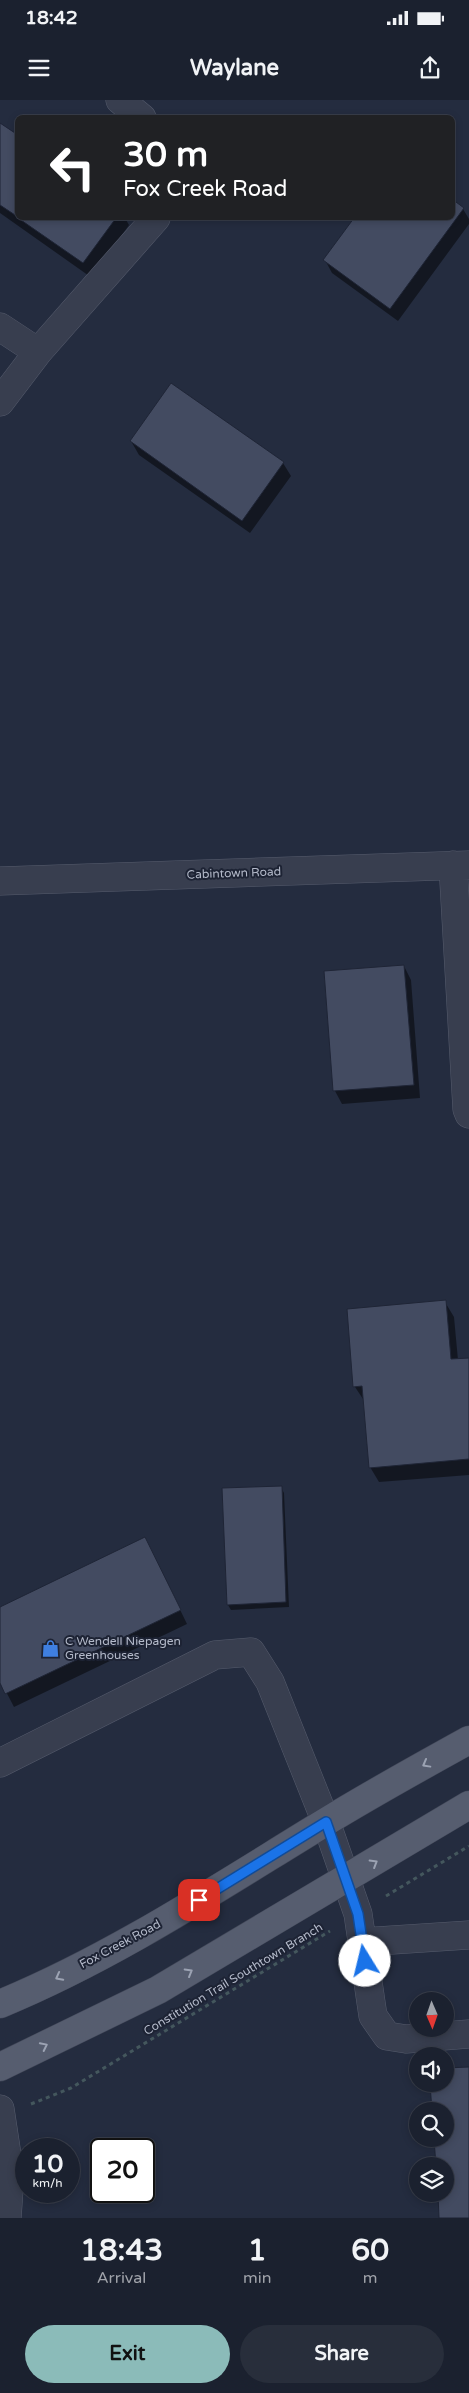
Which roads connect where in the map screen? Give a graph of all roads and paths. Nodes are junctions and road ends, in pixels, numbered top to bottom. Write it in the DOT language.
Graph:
graph roads {
  1 [pos="120,100"];
  2 [pos="138,115"];
  3 [pos="154,220"];
  4 [pos="0,327"];
  5 [pos="38,352"];
  6 [pos="0,402"];
  7 [pos="461,865"];
  8 [pos="0,881"];
  9 [pos="469,1114"];
  10 [pos="469,1740"];
  11 [pos="0,1763"];
  12 [pos="469,1805"];
  13 [pos="326,1822"];
  14 [pos="469,1846"];
  15 [pos="346,1880"];
  16 [pos="358,1914"];
  17 [pos="469,1935"];
  18 [pos="362,1942"];
  19 [pos="0,2004"];
  20 [pos="469,2034"];
  21 [pos="0,2067"];
  22 [pos="1,2112"];
  23 [pos="7,2218"];
  1 -- 2 [label="street"];
  3 -- 5 [label="street"];
  4 -- 5 [label="street"];
  5 -- 6 [label="street"];
  7 -- 8 [label="street, Cabintown Road"];
  7 -- 9 [label="street"];
  10 -- 13 [label="main road, Fox Creek Road, one-way"];
  11 -- 13 [label="street"];
  15 -- 12 [label="main road, one-way"];
  13 -- 15 [label="street"];
  13 -- 19 [label="main road, Fox Creek Road, one-way"];
  14 -- 16 [label="path, Constitution Trail Southtown Branch"];
  15 -- 16 [label="street"];
  21 -- 15 [label="main road, one-way"];
  16 -- 18 [label="street"];
  16 -- 22 [label="path, Constitution Trail Southtown Branch"];
  17 -- 18 [label="street"];
  18 -- 20 [label="street"];
  22 -- 23 [label="street"];
}
